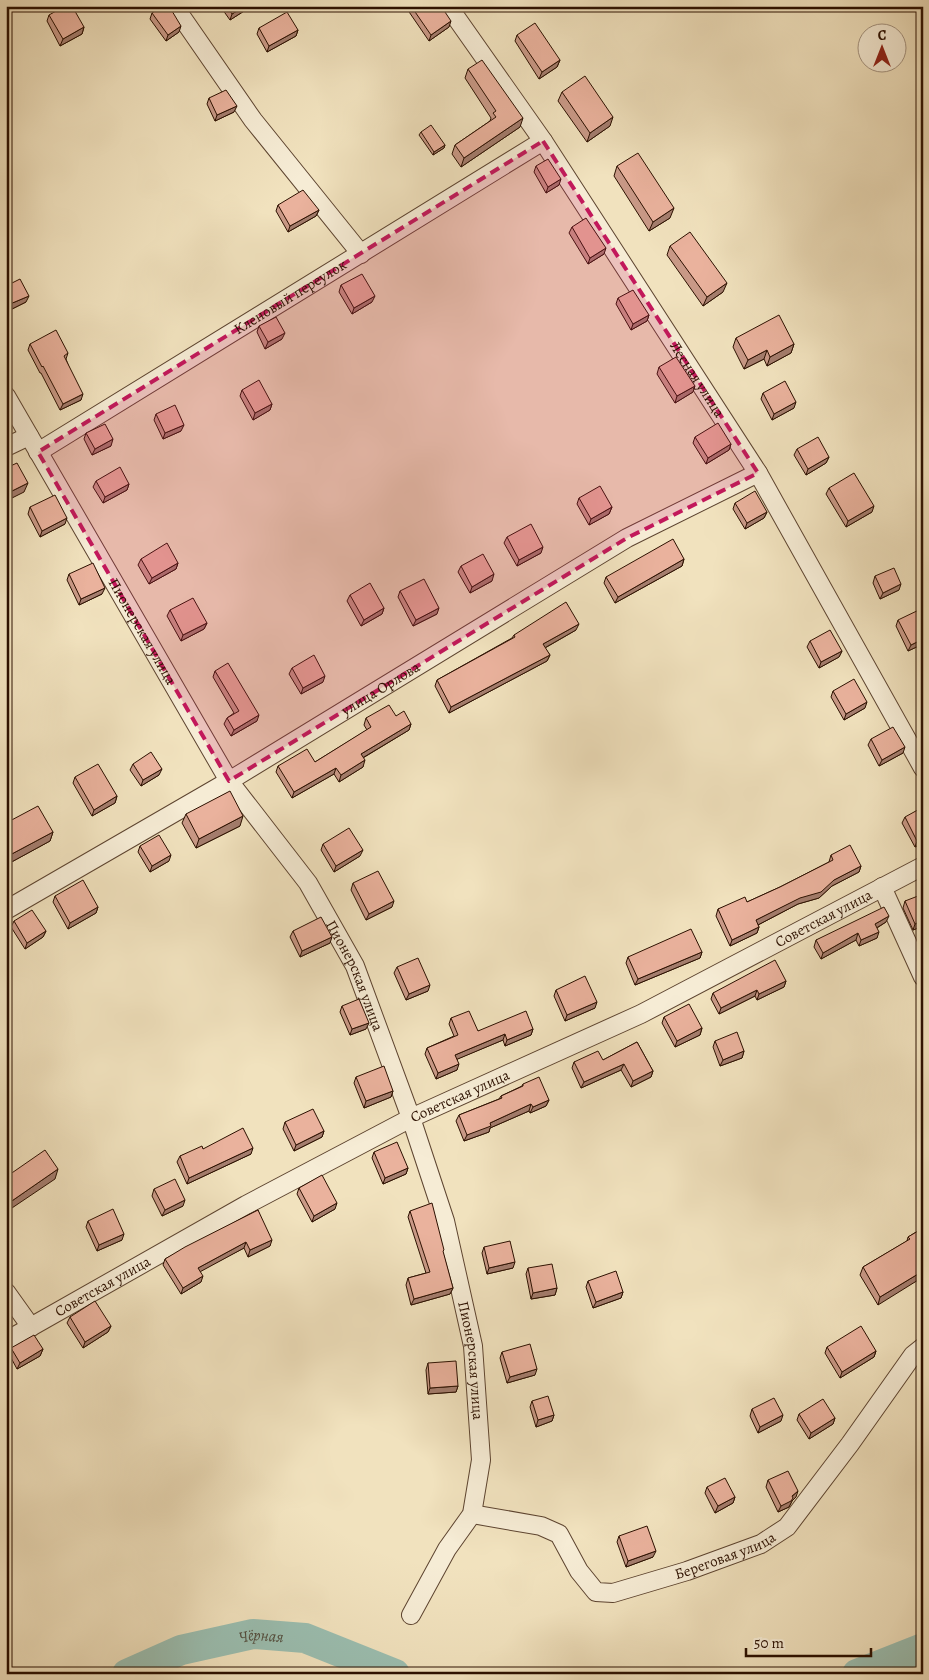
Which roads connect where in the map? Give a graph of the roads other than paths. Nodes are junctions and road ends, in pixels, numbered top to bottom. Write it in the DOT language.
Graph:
graph roads {
  1 [pos="174,6"];
  2 [pos="448,6"];
  3 [pos="543,141"];
  4 [pos="361,254"];
  5 [pos="6,396"];
  6 [pos="29,436"];
  7 [pos="6,447"];
  8 [pos="38,452"];
  9 [pos="758,473"];
  10 [pos="923,768"];
  11 [pos="229,781"];
  12 [pos="923,866"];
  13 [pos="882,887"];
  14 [pos="6,910"];
  15 [pos="923,977"];
  16 [pos="411,1118"];
  17 [pos="6,1292"];
  18 [pos="31,1327"];
  19 [pos="6,1341"];
  20 [pos="923,1347"];
  21 [pos="472,1514"];
  22 [pos="411,1615"];
  1 -- 4 [label="street"];
  2 -- 3 [label="street, Лесная улица"];
  3 -- 4 [label="street, Кленовый переулок"];
  3 -- 9 [label="street, Лесная улица"];
  4 -- 8 [label="street, Кленовый переулок"];
  5 -- 6 [label="street, Пионерская улица"];
  6 -- 7 [label="street"];
  6 -- 8 [label="street, Пионерская улица"];
  8 -- 11 [label="street, Пионерская улица"];
  9 -- 10 [label="street, Лесная улица"];
  9 -- 11 [label="street, улица Орлова"];
  11 -- 14 [label="street, улица Орлова"];
  11 -- 16 [label="street, Пионерская улица"];
  12 -- 13 [label="street, Советская улица"];
  13 -- 15 [label="street"];
  13 -- 16 [label="street, Советская улица"];
  16 -- 18 [label="street, Советская улица"];
  16 -- 21 [label="street, Пионерская улица"];
  17 -- 18 [label="street"];
  18 -- 19 [label="street, Советская улица"];
  20 -- 21 [label="street, Береговая улица"];
  21 -- 22 [label="street, Пионерская улица"];
}
